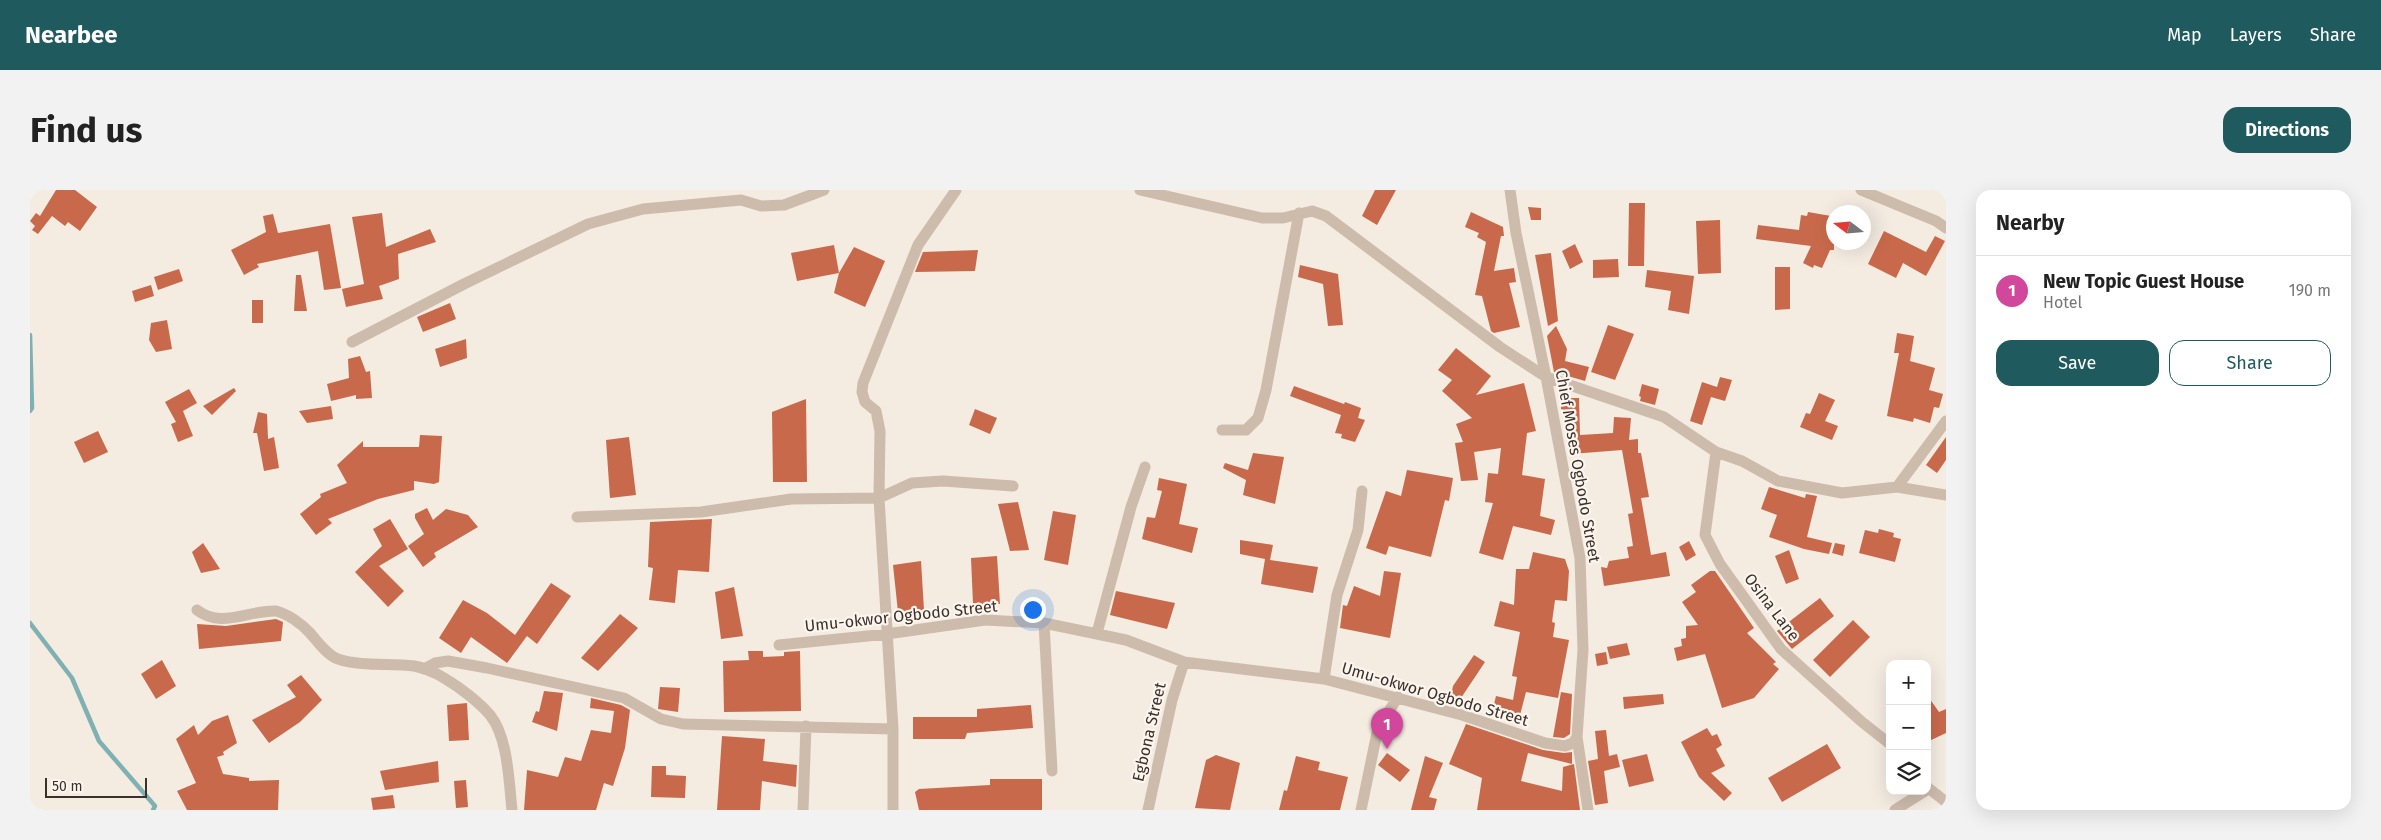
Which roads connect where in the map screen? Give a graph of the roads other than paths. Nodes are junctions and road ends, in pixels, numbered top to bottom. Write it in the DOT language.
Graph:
graph roads {
  1 [pos="824,190"];
  2 [pos="956,190"];
  3 [pos="1140,190"];
  4 [pos="1510,190"];
  5 [pos="1861,190"];
  6 [pos="1299,213"];
  7 [pos="1946,228"];
  8 [pos="352,342"];
  9 [pos="1546,377"];
  10 [pos="1946,421"];
  11 [pos="1222,430"];
  12 [pos="1716,452"];
  13 [pos="1145,467"];
  14 [pos="1013,486"];
  15 [pos="1897,487"];
  16 [pos="1362,491"];
  17 [pos="1946,495"];
  18 [pos="879,498"];
  19 [pos="577,518"];
  20 [pos="197,610"];
  21 [pos="1044,623"];
  22 [pos="1097,633"];
  23 [pos="887,634"];
  24 [pos="779,646"];
  25 [pos="1184,662"];
  26 [pos="424,669"];
  27 [pos="1324,679"];
  28 [pos="1398,697"];
  29 [pos="806,726"];
  30 [pos="893,729"];
  31 [pos="1577,737"];
  32 [pos="1886,741"];
  33 [pos="1052,772"];
  34 [pos="1931,792"];
  35 [pos="1918,795"];
  36 [pos="1946,802"];
  37 [pos="1151,809"];
  38 [pos="512,810"];
  39 [pos="803,810"];
  40 [pos="894,810"];
  41 [pos="1361,810"];
  42 [pos="1588,810"];
  43 [pos="1894,810"];
  1 -- 8 [label="street"];
  2 -- 18 [label="street"];
  3 -- 6 [label="street"];
  4 -- 9 [label="street, Chief Moses Ogbodo Street"];
  5 -- 7 [label="street"];
  6 -- 9 [label="street"];
  6 -- 11 [label="street"];
  9 -- 12 [label="street"];
  9 -- 31 [label="street, Chief Moses Ogbodo Street"];
  10 -- 15 [label="street"];
  12 -- 15 [label="street"];
  12 -- 32 [label="street, Osina Lane"];
  13 -- 22 [label="street"];
  14 -- 18 [label="street"];
  15 -- 17 [label="street"];
  16 -- 27 [label="street"];
  18 -- 19 [label="street"];
  18 -- 23 [label="street"];
  20 -- 26 [label="street"];
  21 -- 22 [label="street, Umu-okwor Ogbodo Street"];
  21 -- 23 [label="street, Umu-okwor Ogbodo Street"];
  21 -- 33 [label="street"];
  22 -- 25 [label="street, Umu-okwor Ogbodo Street"];
  23 -- 24 [label="street, Umu-okwor Ogbodo Street"];
  23 -- 30 [label="street"];
  25 -- 27 [label="street, Umu-okwor Ogbodo Street"];
  25 -- 37 [label="street, Egbona Street"];
  26 -- 29 [label="street"];
  26 -- 38 [label="street"];
  27 -- 28 [label="street, Umu-okwor Ogbodo Street"];
  28 -- 31 [label="street, Umu-okwor Ogbodo Street"];
  28 -- 41 [label="street"];
  29 -- 30 [label="street"];
  29 -- 39 [label="street"];
  30 -- 40 [label="street"];
  31 -- 42 [label="street, Chief Moses Ogbodo Street"];
  34 -- 36 [label="street"];
  35 -- 43 [label="street"];
}
